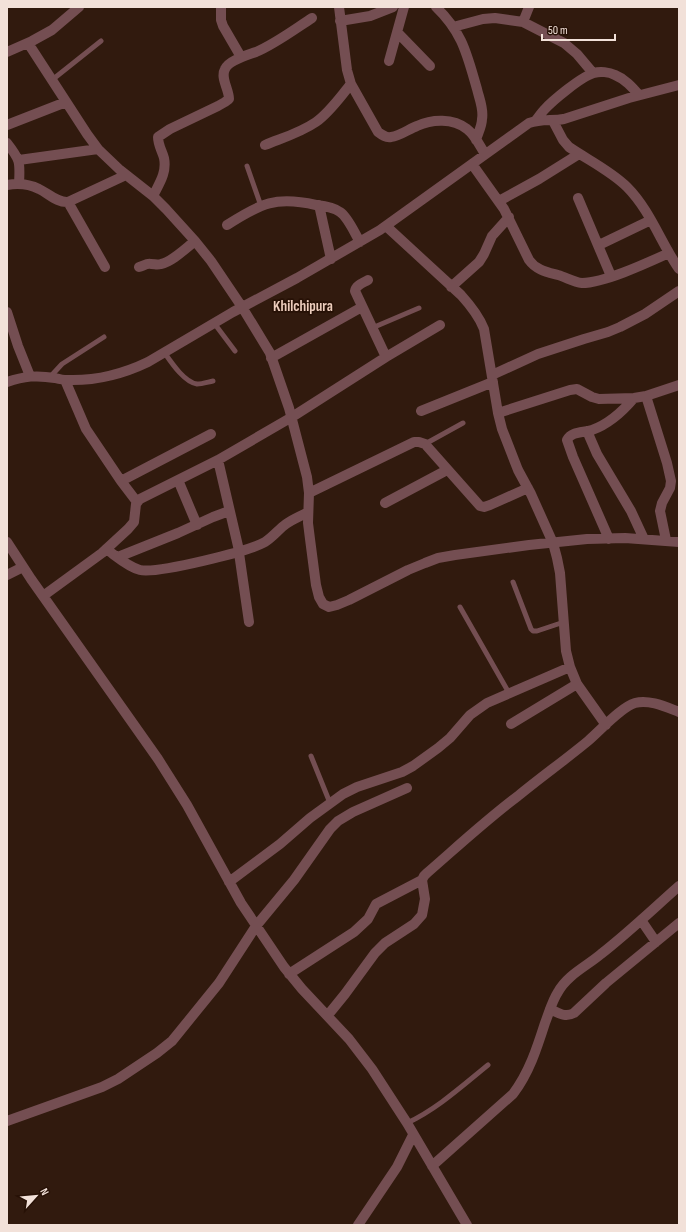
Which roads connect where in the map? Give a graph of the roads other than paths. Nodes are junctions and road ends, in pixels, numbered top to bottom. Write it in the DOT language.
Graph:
graph roads {
  1 [pos="78,7"];
  2 [pos="221,7"];
  3 [pos="339,7"];
  4 [pos="393,7"];
  5 [pos="404,7"];
  6 [pos="436,7"];
  7 [pos="529,7"];
  8 [pos="312,18"];
  9 [pos="340,21"];
  10 [pos="523,22"];
  11 [pos="453,26"];
  12 [pos="397,32"];
  13 [pos="101,41"];
  14 [pos="28,43"];
  15 [pos="7,52"];
  16 [pos="241,57"];
  17 [pos="389,61"];
  18 [pos="430,66"];
  19 [pos="594,73"];
  20 [pos="52,80"];
  21 [pos="351,84"];
  22 [pos="679,85"];
  23 [pos="639,95"];
  24 [pos="66,102"];
  25 [pos="536,120"];
  26 [pos="553,121"];
  27 [pos="7,125"];
  28 [pos="476,140"];
  29 [pos="7,143"];
  30 [pos="265,144"];
  31 [pos="98,149"];
  32 [pos="485,154"];
  33 [pos="579,154"];
  34 [pos="19,160"];
  35 [pos="472,164"];
  36 [pos="247,166"];
  37 [pos="126,175"];
  38 [pos="19,184"];
  39 [pos="7,185"];
  40 [pos="153,196"];
  41 [pos="578,198"];
  42 [pos="499,201"];
  43 [pos="68,202"];
  44 [pos="319,205"];
  45 [pos="261,206"];
  46 [pos="509,217"];
  47 [pos="650,220"];
  48 [pos="227,225"];
  49 [pos="386,226"];
  50 [pos="195,241"];
  51 [pos="360,242"];
  52 [pos="599,245"];
  53 [pos="669,253"];
  54 [pos="331,259"];
  55 [pos="105,267"];
  56 [pos="139,267"];
  57 [pos="679,269"];
  58 [pos="611,276"];
  59 [pos="368,280"];
  60 [pos="451,287"];
  61 [pos="679,292"];
  62 [pos="242,307"];
  63 [pos="362,307"];
  64 [pos="419,308"];
  65 [pos="7,312"];
  66 [pos="214,323"];
  67 [pos="440,325"];
  68 [pos="372,328"];
  69 [pos="104,337"];
  70 [pos="164,352"];
  71 [pos="235,352"];
  72 [pos="386,357"];
  73 [pos="271,358"];
  74 [pos="30,376"];
  75 [pos="50,377"];
  76 [pos="492,379"];
  77 [pos="65,380"];
  78 [pos="213,381"];
  79 [pos="7,382"];
  80 [pos="679,386"];
  81 [pos="646,396"];
  82 [pos="634,398"];
  83 [pos="421,411"];
  84 [pos="498,413"];
  85 [pos="292,417"];
  86 [pos="463,423"];
  87 [pos="587,431"];
  88 [pos="211,434"];
  89 [pos="425,444"];
  90 [pos="218,460"];
  91 [pos="447,470"];
  92 [pos="178,480"];
  93 [pos="121,481"];
  94 [pos="528,488"];
  95 [pos="309,493"];
  96 [pos="137,502"];
  97 [pos="385,503"];
  98 [pos="229,511"];
  99 [pos="308,512"];
  100 [pos="197,525"];
  101 [pos="609,539"];
  102 [pos="644,539"];
  103 [pos="666,540"];
  104 [pos="7,542"];
  105 [pos="679,542"];
  106 [pos="553,543"];
  107 [pos="106,549"];
  108 [pos="238,552"];
  109 [pos="118,557"];
  110 [pos="23,567"];
  111 [pos="7,575"];
  112 [pos="513,582"];
  113 [pos="43,596"];
  114 [pos="460,607"];
  115 [pos="249,622"];
  116 [pos="564,622"];
  117 [pos="570,667"];
  118 [pos="577,684"];
  119 [pos="509,692"];
  120 [pos="679,712"];
  121 [pos="511,724"];
  122 [pos="606,725"];
  123 [pos="311,756"];
  124 [pos="407,788"];
  125 [pos="330,803"];
  126 [pos="422,880"];
  127 [pos="229,882"];
  128 [pos="679,886"];
  129 [pos="642,920"];
  130 [pos="679,923"];
  131 [pos="256,926"];
  132 [pos="656,942"];
  133 [pos="289,974"];
  134 [pos="550,1009"];
  135 [pos="328,1015"];
  136 [pos="488,1065"];
  137 [pos="7,1121"];
  138 [pos="407,1123"];
  139 [pos="413,1135"];
  140 [pos="432,1166"];
  141 [pos="358,1225"];
  142 [pos="467,1225"];
  1 -- 14 [label="street"];
  2 -- 16 [label="street"];
  3 -- 9 [label="street"];
  4 -- 9 [label="street"];
  5 -- 12 [label="street"];
  6 -- 11 [label="street"];
  7 -- 10 [label="street"];
  8 -- 16 [label="street"];
  9 -- 21 [label="street"];
  10 -- 11 [label="street"];
  10 -- 19 [label="street"];
  11 -- 28 [label="street"];
  12 -- 17 [label="street"];
  12 -- 18 [label="street"];
  13 -- 20 [label="lane"];
  14 -- 15 [label="street"];
  14 -- 20 [label="street"];
  16 -- 40 [label="street"];
  19 -- 23 [label="street"];
  19 -- 25 [label="street"];
  20 -- 24 [label="street"];
  21 -- 28 [label="street"];
  21 -- 30 [label="street"];
  22 -- 23 [label="street"];
  23 -- 26 [label="street"];
  24 -- 27 [label="street"];
  24 -- 31 [label="street"];
  25 -- 26 [label="street"];
  25 -- 32 [label="street"];
  26 -- 33 [label="street"];
  28 -- 32 [label="street"];
  29 -- 34 [label="street"];
  31 -- 34 [label="street"];
  31 -- 37 [label="street"];
  32 -- 35 [label="street"];
  33 -- 42 [label="street"];
  33 -- 47 [label="street"];
  34 -- 38 [label="street"];
  35 -- 42 [label="street"];
  35 -- 49 [label="street"];
  36 -- 45 [label="lane"];
  37 -- 40 [label="street"];
  37 -- 43 [label="street"];
  38 -- 39 [label="street"];
  38 -- 43 [label="street"];
  40 -- 50 [label="street"];
  41 -- 52 [label="street"];
  42 -- 46 [label="street"];
  43 -- 55 [label="street"];
  44 -- 45 [label="street"];
  44 -- 51 [label="street"];
  44 -- 54 [label="street"];
  45 -- 48 [label="street"];
  46 -- 58 [label="street"];
  46 -- 60 [label="street"];
  47 -- 52 [label="street"];
  47 -- 53 [label="street"];
  49 -- 51 [label="street"];
  49 -- 60 [label="street"];
  50 -- 56 [label="street"];
  50 -- 62 [label="street"];
  51 -- 54 [label="street"];
  52 -- 58 [label="street"];
  53 -- 57 [label="street"];
  53 -- 58 [label="street"];
  54 -- 62 [label="street"];
  59 -- 63 [label="street"];
  60 -- 76 [label="street"];
  61 -- 76 [label="street"];
  62 -- 66 [label="street"];
  62 -- 73 [label="street"];
  63 -- 68 [label="street"];
  63 -- 73 [label="street"];
  64 -- 68 [label="lane"];
  65 -- 74 [label="street"];
  66 -- 70 [label="street"];
  66 -- 71 [label="lane"];
  67 -- 72 [label="street"];
  68 -- 72 [label="street"];
  69 -- 75 [label="lane"];
  70 -- 77 [label="street"];
  70 -- 78 [label="lane"];
  72 -- 85 [label="street"];
  73 -- 85 [label="street"];
  74 -- 75 [label="street"];
  74 -- 79 [label="street"];
  75 -- 77 [label="street"];
  76 -- 83 [label="street"];
  76 -- 84 [label="street"];
  77 -- 93 [label="street"];
  80 -- 81 [label="street"];
  81 -- 82 [label="street"];
  81 -- 103 [label="street"];
  82 -- 84 [label="street"];
  82 -- 87 [label="street"];
  84 -- 94 [label="street"];
  85 -- 90 [label="street"];
  85 -- 95 [label="street"];
  86 -- 89 [label="lane"];
  87 -- 101 [label="street"];
  87 -- 102 [label="street"];
  88 -- 93 [label="street"];
  89 -- 91 [label="street"];
  89 -- 95 [label="street"];
  90 -- 92 [label="street"];
  90 -- 98 [label="street"];
  91 -- 94 [label="street"];
  91 -- 97 [label="street"];
  92 -- 96 [label="street"];
  92 -- 100 [label="street"];
  93 -- 96 [label="street"];
  94 -- 106 [label="street"];
  95 -- 99 [label="street"];
  96 -- 107 [label="street"];
  98 -- 100 [label="street"];
  98 -- 108 [label="street"];
  99 -- 106 [label="street"];
  99 -- 108 [label="street"];
  100 -- 109 [label="street"];
  101 -- 102 [label="street"];
  101 -- 106 [label="street"];
  102 -- 103 [label="street"];
  103 -- 105 [label="street"];
  104 -- 110 [label="street"];
  106 -- 116 [label="street"];
  107 -- 109 [label="street"];
  107 -- 113 [label="street"];
  108 -- 109 [label="street"];
  108 -- 115 [label="street"];
  110 -- 111 [label="street"];
  110 -- 113 [label="street"];
  112 -- 116 [label="lane"];
  113 -- 127 [label="street"];
  114 -- 119 [label="lane"];
  116 -- 117 [label="street"];
  117 -- 118 [label="street"];
  117 -- 119 [label="street"];
  118 -- 121 [label="street"];
  118 -- 122 [label="street"];
  119 -- 125 [label="street"];
  120 -- 122 [label="street"];
  122 -- 126 [label="street"];
  123 -- 125 [label="lane"];
  124 -- 131 [label="street"];
  125 -- 127 [label="street"];
  126 -- 133 [label="street"];
  126 -- 135 [label="street"];
  127 -- 131 [label="street"];
  128 -- 129 [label="street"];
  129 -- 132 [label="street"];
  129 -- 134 [label="street"];
  130 -- 132 [label="street"];
  131 -- 133 [label="street"];
  131 -- 137 [label="street"];
  132 -- 134 [label="street"];
  133 -- 135 [label="street"];
  134 -- 140 [label="street"];
  135 -- 138 [label="street"];
  136 -- 138 [label="lane"];
  138 -- 139 [label="street"];
  139 -- 140 [label="street"];
  139 -- 141 [label="street"];
  140 -- 142 [label="street"];
}
